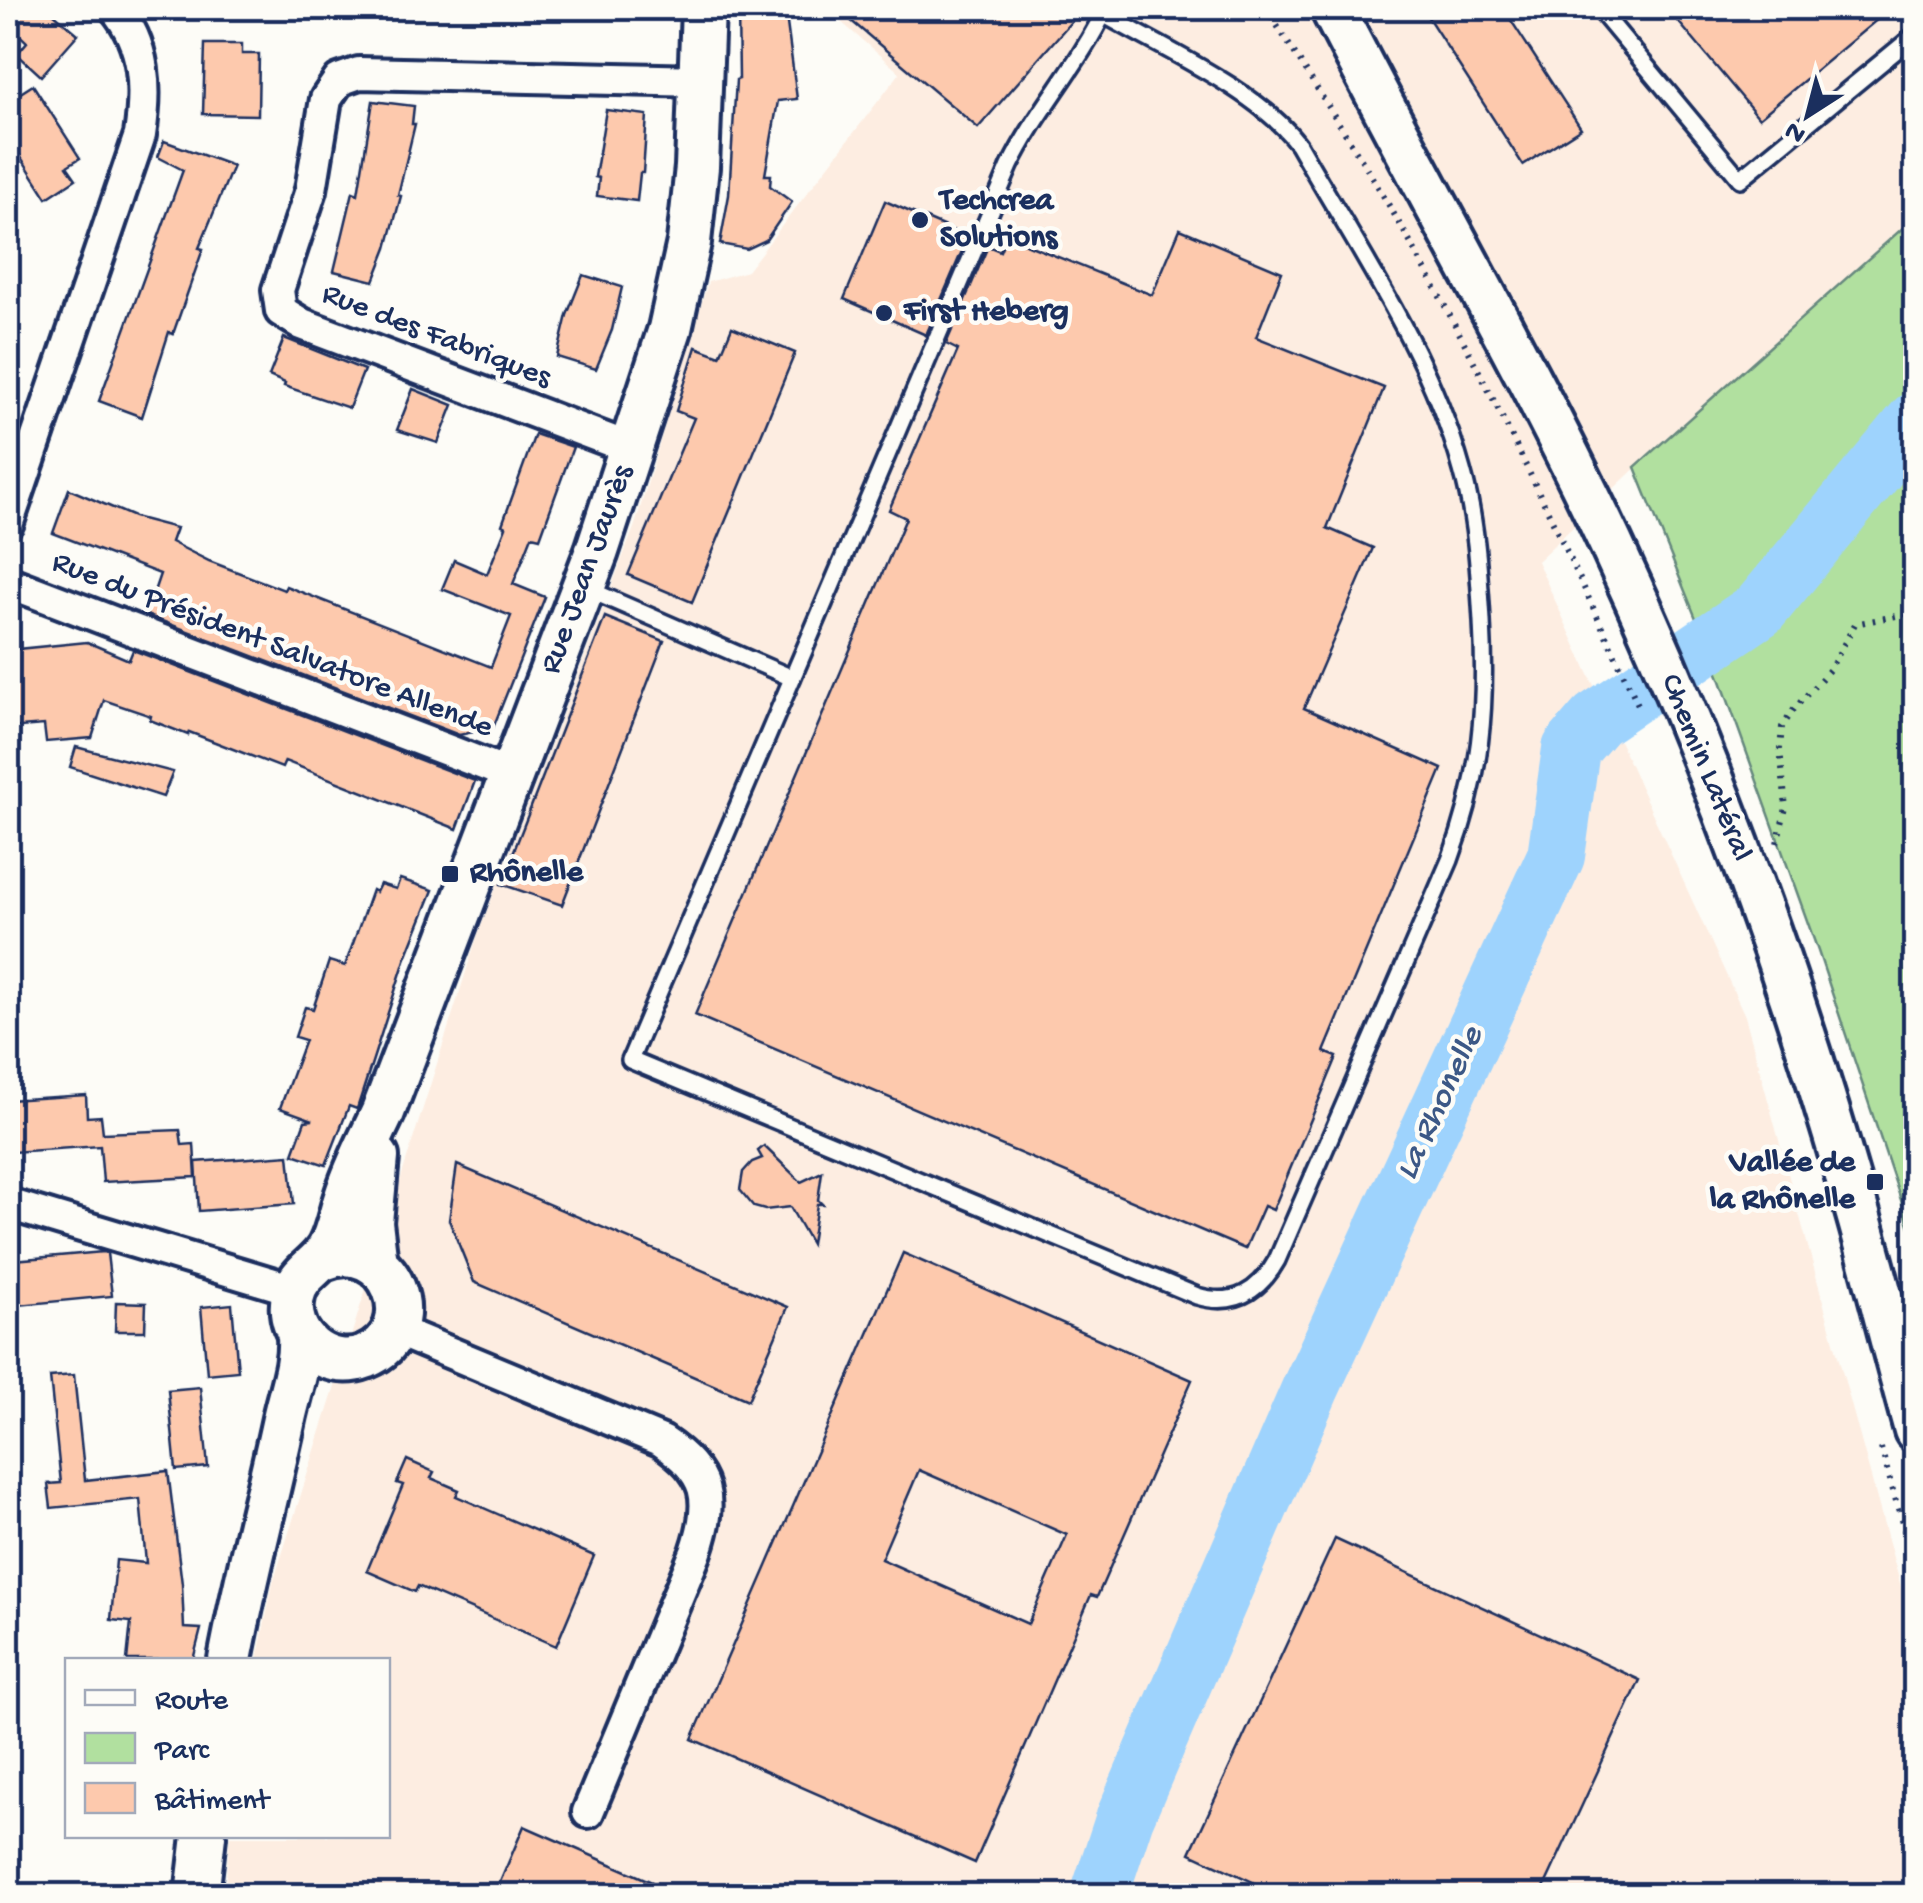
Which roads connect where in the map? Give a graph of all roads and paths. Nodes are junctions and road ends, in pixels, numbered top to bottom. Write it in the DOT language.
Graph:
graph roads {
  1 [pos="115,8"];
  2 [pos="703,8"];
  3 [pos="1266,8"];
  4 [pos="1302,8"];
  5 [pos="1332,8"];
  6 [pos="1598,8"];
  7 [pos="1105,11"];
  8 [pos="1916,34"];
  9 [pos="702,81"];
  10 [pos="1402,144"];
  11 [pos="632,449"];
  12 [pos="8,522"];
  13 [pos="8,582"];
  14 [pos="583,588"];
  15 [pos="1916,612"];
  16 [pos="792,678"];
  17 [pos="1659,704"];
  18 [pos="512,775"];
  19 [pos="1769,852"];
  20 [pos="384,1112"];
  21 [pos="8,1204"];
  22 [pos="376,1264"];
  23 [pos="308,1274"];
  24 [pos="394,1329"];
  25 [pos="299,1335"];
  26 [pos="349,1360"];
  27 [pos="1898,1438"];
  28 [pos="274,1474"];
  29 [pos="1916,1572"];
  30 [pos="230,1658"];
  31 [pos="588,1812"];
  32 [pos="204,1838"];
  33 [pos="197,1896"];
  1 -- 12 [label="street"];
  2 -- 9 [label="main road, Rue Jean Jaurès"];
  3 -- 17 [label="path"];
  4 -- 10 [label="main road, Chemin Latéral"];
  5 -- 10 [label="main road, Chemin Latéral"];
  6 -- 8 [label="lane"];
  7 -- 16 [label="lane"];
  7 -- 16 [label="lane"];
  9 -- 11 [label="main road, Rue Jean Jaurès"];
  9 -- 11 [label="street, Rue des Fabriques"];
  10 -- 17 [label="main road, Chemin Latéral"];
  11 -- 14 [label="main road, Rue Jean Jaurès"];
  13 -- 18 [label="street, Rue du Président Salvatore Allende"];
  14 -- 16 [label="lane"];
  14 -- 18 [label="main road, Rue Jean Jaurès"];
  15 -- 19 [label="path"];
  17 -- 27 [label="main road, Chemin Latéral"];
  18 -- 20 [label="main road, Rue Jean Jaurès"];
  20 -- 22 [label="main road, Rue Jean Jaurès"];
  20 -- 23 [label="main road, Rue Jean Jaurès"];
  21 -- 23 [label="street"];
  22 -- 23 [label="main road"];
  22 -- 24 [label="main road, Rue Jean Jaurès"];
  23 -- 25 [label="main road, Rue Jean Jaurès"];
  24 -- 26 [label="main road, Rue Jean Jaurès"];
  24 -- 31 [label="street"];
  25 -- 26 [label="main road"];
  25 -- 28 [label="main road, Rue Jean Jaurès"];
  26 -- 28 [label="main road, Rue Jean Jaurès"];
  27 -- 29 [label="path"];
  28 -- 30 [label="main road, Rue Jean Jaurès"];
  32 -- 33 [label="main road"];
}
